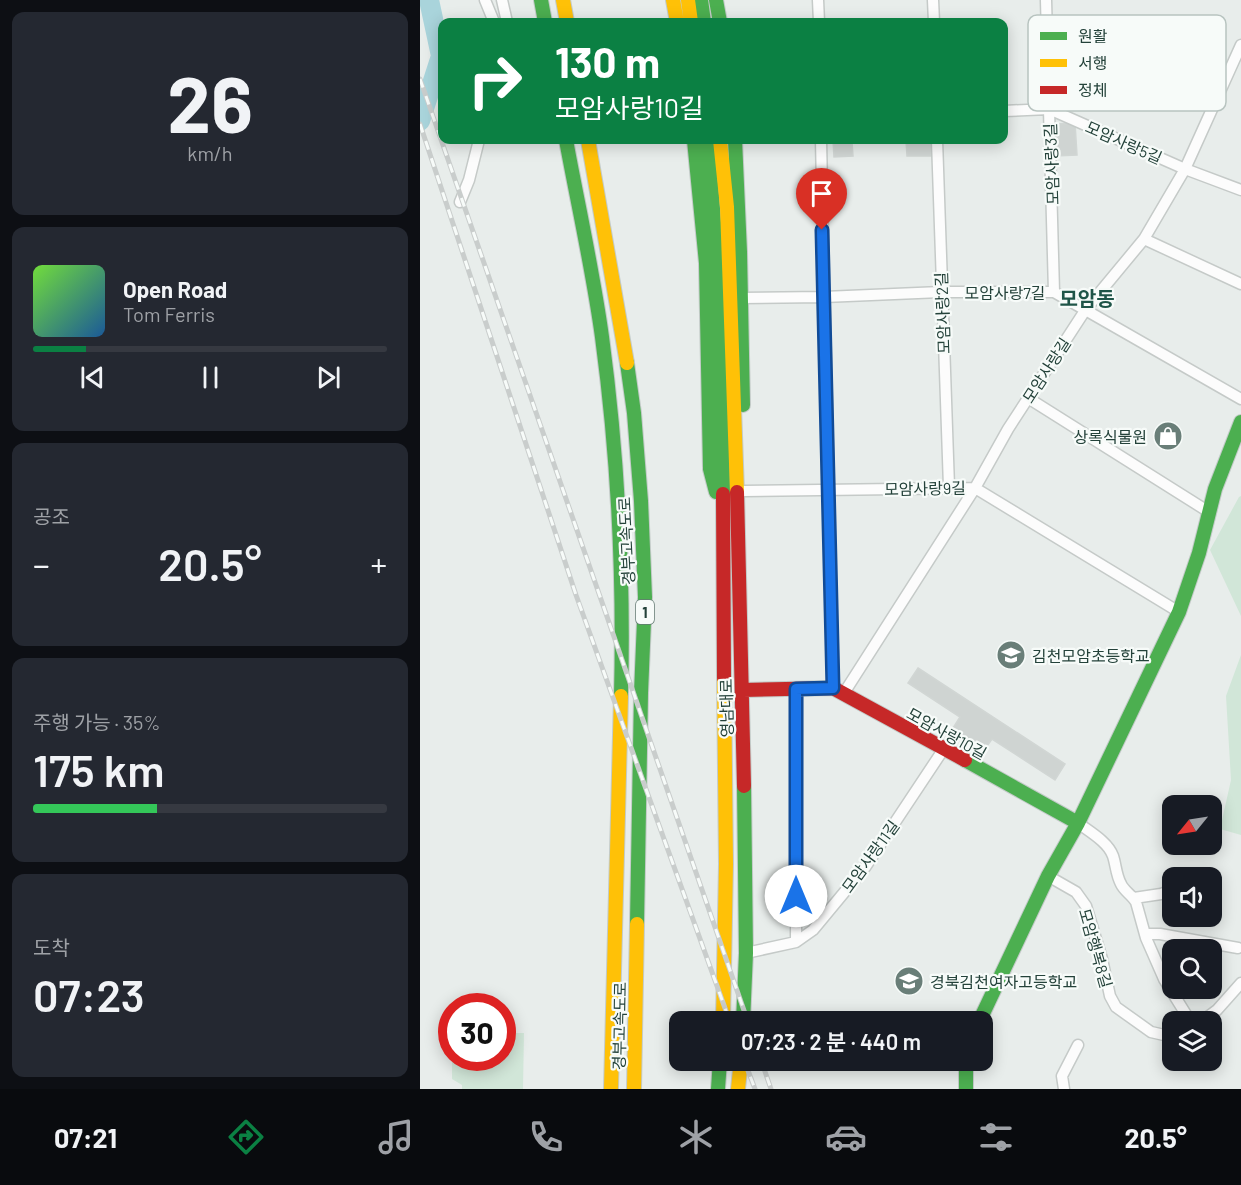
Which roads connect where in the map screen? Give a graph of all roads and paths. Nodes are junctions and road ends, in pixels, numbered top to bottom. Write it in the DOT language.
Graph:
graph roads {
  1 [pos="485,0"];
  2 [pos="502,0"];
  3 [pos="541,0"];
  4 [pos="563,0"];
  5 [pos="674,0"];
  6 [pos="688,0"];
  7 [pos="701,0"];
  8 [pos="716,0"];
  9 [pos="818,0"];
  10 [pos="933,0"];
  11 [pos="1046,0"];
  12 [pos="1046,15"];
  13 [pos="492,18"];
  14 [pos="506,18"];
  15 [pos="544,18"];
  16 [pos="566,18"];
  17 [pos="676,18"];
  18 [pos="690,18"];
  19 [pos="703,18"];
  20 [pos="719,18"];
  21 [pos="819,18"];
  22 [pos="934,18"];
  23 [pos="1241,45"];
  24 [pos="1226,78"];
  25 [pos="1028,110"];
  26 [pos="1008,111"];
  27 [pos="1049,111"];
  28 [pos="1054,111"];
  29 [pos="1211,111"];
  30 [pos="479,144"];
  31 [pos="567,144"];
  32 [pos="589,144"];
  33 [pos="695,144"];
  34 [pos="707,144"];
  35 [pos="720,144"];
  36 [pos="735,144"];
  37 [pos="821,144"];
  38 [pos="937,144"];
  39 [pos="1185,169"];
  40 [pos="1241,190"];
  41 [pos="460,202"];
  42 [pos="1144,239"];
  43 [pos="1241,284"];
  44 [pos="941,292"];
  45 [pos="1054,292"];
  46 [pos="824,297"];
  47 [pos="741,298"];
  48 [pos="1086,309"];
  49 [pos="727,395"];
  50 [pos="1028,398"];
  51 [pos="1241,399"];
  52 [pos="1241,422"];
  53 [pos="948,487"];
  54 [pos="975,488"];
  55 [pos="828,490"];
  56 [pos="744,491"];
  57 [pos="722,511"];
  58 [pos="1209,512"];
  59 [pos="736,515"];
  60 [pos="1179,612"];
  61 [pos="796,689"];
  62 [pos="743,690"];
  63 [pos="838,690"];
  64 [pos="943,750"];
  65 [pos="1078,823"];
  66 [pos="1048,876"];
  67 [pos="1162,894"];
  68 [pos="1134,898"];
  69 [pos="1145,934"];
  70 [pos="796,942"];
  71 [pos="1238,948"];
  72 [pos="746,953"];
  73 [pos="1241,983"];
  74 [pos="723,1011"];
  75 [pos="743,1011"];
  76 [pos="984,1011"];
  77 [pos="1183,1011"];
  78 [pos="1216,1011"];
  79 [pos="1162,1034"];
  80 [pos="1078,1045"];
  81 [pos="719,1071"];
  82 [pos="740,1071"];
  83 [pos="966,1071"];
  84 [pos="611,1089"];
  85 [pos="634,1089"];
  86 [pos="718,1089"];
  87 [pos="738,1089"];
  88 [pos="966,1089"];
  89 [pos="1064,1089"];
  1 -- 13 [label="street"];
  2 -- 14 [label="street"];
  3 -- 15 [label="main road"];
  4 -- 16 [label="main road"];
  5 -- 17 [label="main road"];
  6 -- 18 [label="main road"];
  7 -- 19 [label="main road"];
  8 -- 20 [label="main road"];
  9 -- 21 [label="street"];
  10 -- 22 [label="street"];
  11 -- 12 [label="street, 모암사랑3길"];
  23 -- 24 [label="street, 모암사랑길"];
  25 -- 26 [label="street, 모암사랑5길"];
  27 -- 45 [label="street, 모암사랑3길"];
  28 -- 39 [label="street, 모암사랑5길"];
  29 -- 39 [label="street, 모암사랑길"];
  30 -- 41 [label="street"];
  31 -- 84 [label="main road, 경부고속도로 / 1"];
  32 -- 85 [label="main road, 경부고속도로 / 1"];
  33 -- 57 [label="main road"];
  34 -- 49 [label="main road"];
  35 -- 49 [label="main road"];
  36 -- 47 [label="main road"];
  37 -- 46 [label="street"];
  38 -- 44 [label="street, 모암사랑2길"];
  39 -- 40 [label="street, 모암사랑5길"];
  39 -- 42 [label="street, 모암사랑길"];
  42 -- 43 [label="street"];
  42 -- 48 [label="street, 모암사랑길"];
  44 -- 45 [label="street, 모암사랑7길"];
  44 -- 46 [label="street, 모암사랑7길"];
  44 -- 53 [label="street, 모암사랑2길"];
  45 -- 48 [label="street, 모암사랑7길"];
  46 -- 47 [label="street, 모암사랑7길"];
  46 -- 55 [label="street"];
  47 -- 56 [label="main road"];
  48 -- 50 [label="street, 모암사랑길"];
  48 -- 51 [label="street, 모암사랑7길"];
  49 -- 57 [label="main road, 영남대로"];
  49 -- 59 [label="main road, 영남대로"];
  50 -- 54 [label="street, 모암사랑길"];
  50 -- 58 [label="street"];
  52 -- 58 [label="main road"];
  53 -- 54 [label="street, 모암사랑9길"];
  53 -- 55 [label="street, 모암사랑9길"];
  54 -- 60 [label="street, 모암사랑9길"];
  54 -- 63 [label="street, 모암사랑길"];
  55 -- 56 [label="street, 모암사랑9길"];
  55 -- 63 [label="street"];
  56 -- 59 [label="main road"];
  57 -- 74 [label="main road, 영남대로"];
  58 -- 60 [label="main road"];
  59 -- 62 [label="main road, 영남대로"];
  60 -- 65 [label="main road"];
  61 -- 62 [label="main road"];
  61 -- 63 [label="main road"];
  61 -- 70 [label="street"];
  62 -- 72 [label="main road, 영남대로"];
  63 -- 64 [label="main road, 모암사랑10길"];
  64 -- 65 [label="main road, 모암사랑10길"];
  64 -- 70 [label="street, 모암사랑11길"];
  65 -- 66 [label="main road"];
  65 -- 68 [label="street"];
  66 -- 76 [label="main road"];
  66 -- 79 [label="street, 모암행복8길"];
  67 -- 68 [label="street"];
  68 -- 69 [label="street"];
  69 -- 71 [label="street"];
  69 -- 77 [label="street"];
  70 -- 72 [label="street, 모암사랑11길"];
  72 -- 75 [label="main road, 영남대로"];
  73 -- 78 [label="street"];
  80 -- 89 [label="street"];
  81 -- 86 [label="main road"];
  82 -- 87 [label="main road"];
  83 -- 88 [label="main road"];
}
